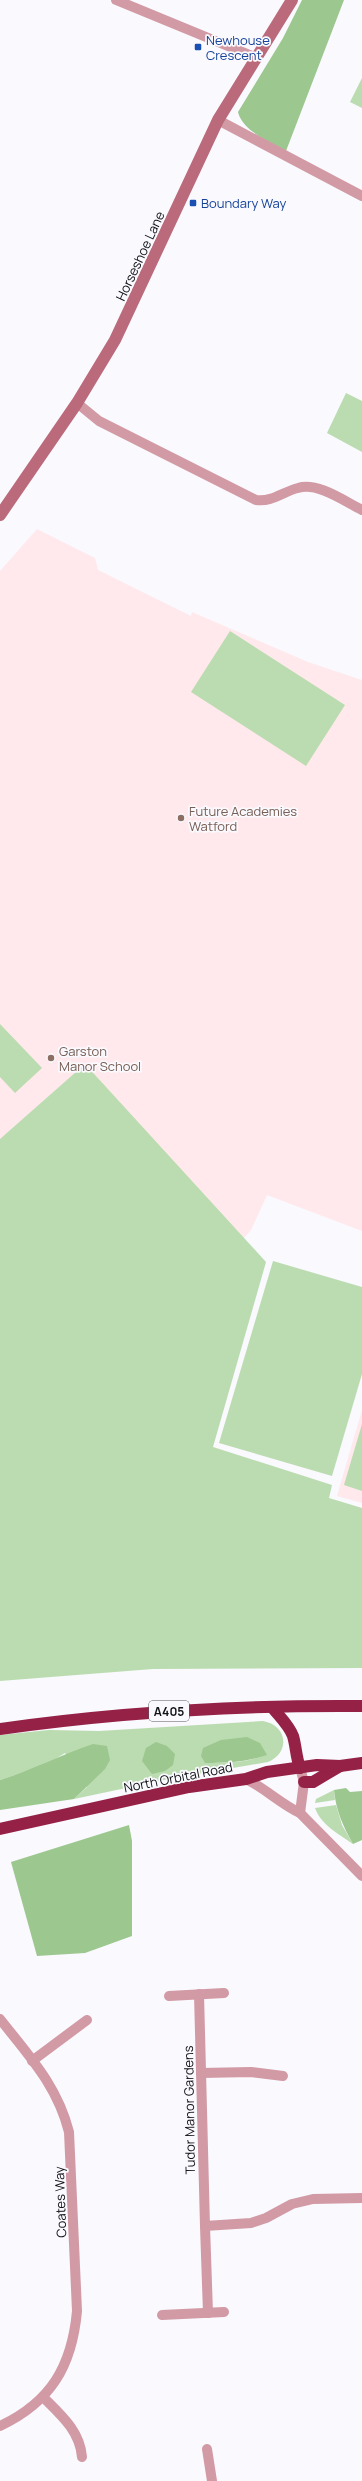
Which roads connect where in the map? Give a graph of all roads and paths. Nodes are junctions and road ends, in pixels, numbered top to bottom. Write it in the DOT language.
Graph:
graph roads {
  1 [pos="116,0"];
  2 [pos="292,0"];
  3 [pos="256,58"];
  4 [pos="218,120"];
  5 [pos="362,196"];
  6 [pos="77,403"];
  7 [pos="362,510"];
  8 [pos="0,516"];
  9 [pos="362,1706"];
  10 [pos="272,1707"];
  11 [pos="0,1729"];
  12 [pos="362,1762"];
  13 [pos="340,1766"];
  14 [pos="300,1768"];
  15 [pos="246,1779"];
  16 [pos="304,1782"];
  17 [pos="300,1813"];
  18 [pos="0,1829"];
  19 [pos="362,1876"];
  20 [pos="224,1993"];
  21 [pos="199,1994"];
  22 [pos="169,1996"];
  23 [pos="0,2019"];
  24 [pos="87,2020"];
  25 [pos="32,2061"];
  26 [pos="201,2073"];
  27 [pos="283,2076"];
  28 [pos="362,2198"];
  29 [pos="205,2226"];
  30 [pos="208,2312"];
  31 [pos="224,2312"];
  32 [pos="162,2315"];
  33 [pos="43,2397"];
  34 [pos="0,2426"];
  35 [pos="207,2449"];
  36 [pos="82,2457"];
  37 [pos="212,2481"];
  1 -- 3 [label="street"];
  2 -- 3 [label="street, Horseshoe Lane"];
  3 -- 4 [label="street, Horseshoe Lane"];
  4 -- 5 [label="street"];
  4 -- 6 [label="street, Horseshoe Lane"];
  6 -- 7 [label="street"];
  6 -- 8 [label="street, Horseshoe Lane"];
  9 -- 10 [label="highway, A405"];
  10 -- 11 [label="highway, A405"];
  10 -- 14 [label="highway"];
  12 -- 13 [label="highway, North Orbital Road"];
  13 -- 14 [label="highway, North Orbital Road"];
  13 -- 16 [label="highway"];
  14 -- 15 [label="highway, North Orbital Road"];
  14 -- 16 [label="street"];
  15 -- 17 [label="street"];
  15 -- 18 [label="highway, North Orbital Road"];
  16 -- 17 [label="street"];
  17 -- 19 [label="street"];
  20 -- 21 [label="street"];
  21 -- 22 [label="street"];
  21 -- 26 [label="street, Tudor Manor Gardens"];
  23 -- 25 [label="street, Coates Way"];
  24 -- 25 [label="street"];
  25 -- 33 [label="street, Coates Way"];
  26 -- 27 [label="street"];
  26 -- 29 [label="street, Tudor Manor Gardens"];
  28 -- 29 [label="street"];
  29 -- 30 [label="street, Tudor Manor Gardens"];
  30 -- 31 [label="street"];
  30 -- 32 [label="street"];
  33 -- 34 [label="street, Coates Way"];
  33 -- 36 [label="street"];
  35 -- 37 [label="street"];
}
